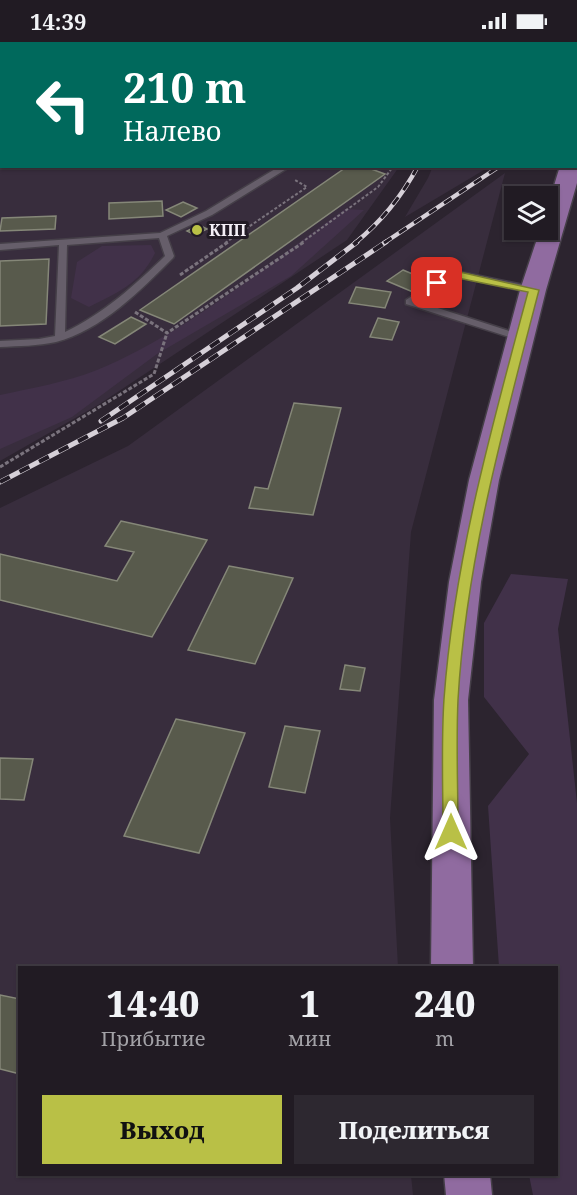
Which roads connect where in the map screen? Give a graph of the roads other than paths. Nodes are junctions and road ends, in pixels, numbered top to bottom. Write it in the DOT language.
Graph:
graph roads {
  1 [pos="283,168"];
  2 [pos="570,168"];
  3 [pos="162,235"];
  4 [pos="63,243"];
  5 [pos="0,247"];
  6 [pos="533,290"];
  7 [pos="60,337"];
  8 [pos="522,338"];
  9 [pos="0,344"];
  10 [pos="452,966"];
  11 [pos="467,1176"];
  12 [pos="469,1195"];
  1 -- 3 [label="lane"];
  2 -- 6 [label="main road"];
  3 -- 4 [label="lane"];
  3 -- 7 [label="lane"];
  4 -- 5 [label="lane"];
  4 -- 7 [label="lane"];
  6 -- 8 [label="main road"];
  6 -- 8 [label="lane"];
  7 -- 9 [label="lane"];
  8 -- 10 [label="main road"];
  11 -- 12 [label="main road"];
}
